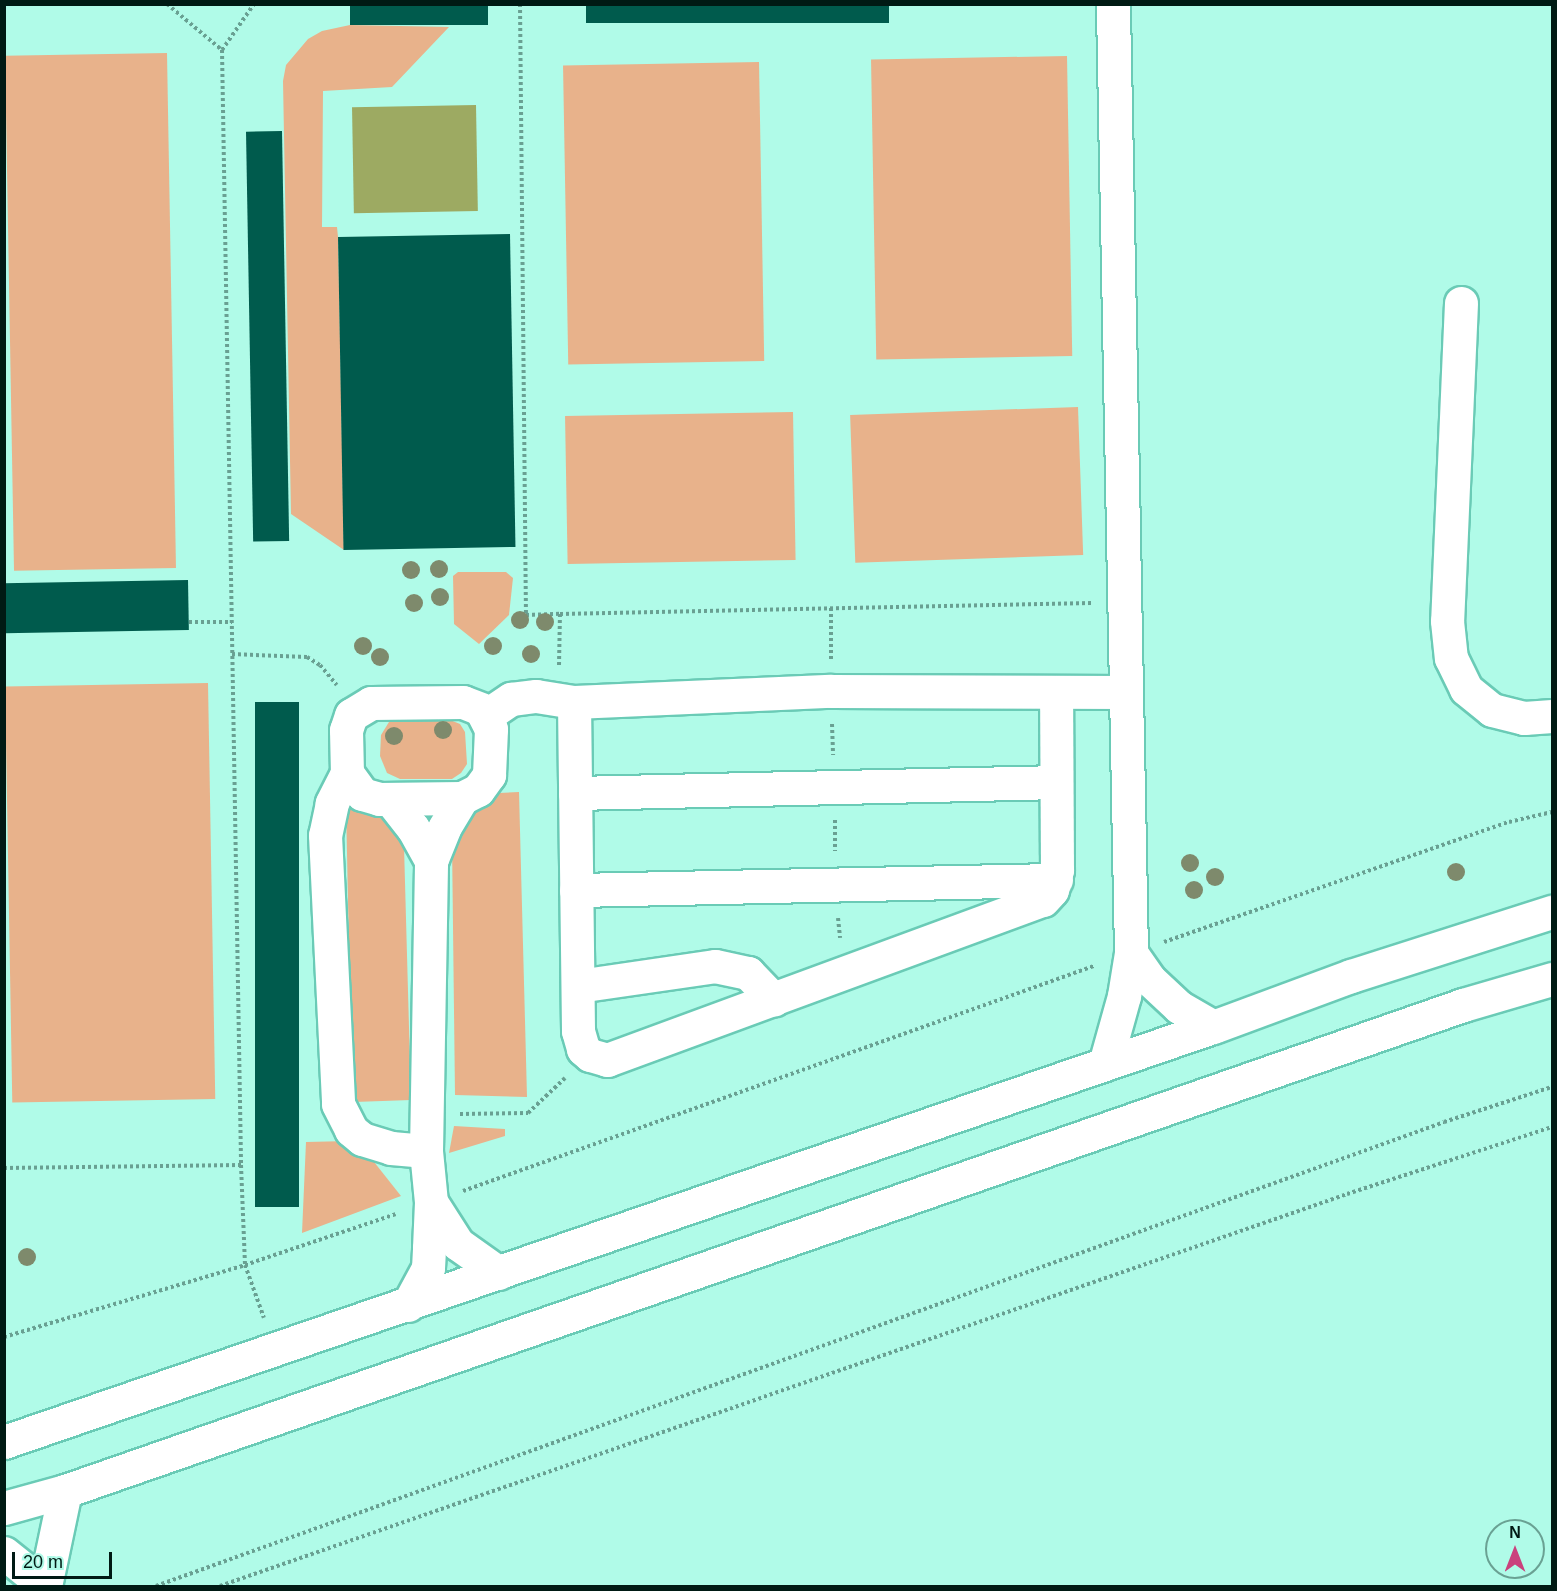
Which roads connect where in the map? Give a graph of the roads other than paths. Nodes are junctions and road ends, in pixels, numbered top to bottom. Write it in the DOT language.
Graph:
graph roads {
  1 [pos="1113,4"];
  2 [pos="1461,303"];
  3 [pos="1126,692"];
  4 [pos="1056,693"];
  5 [pos="574,702"];
  6 [pos="486,715"];
  7 [pos="1552,716"];
  8 [pos="347,773"];
  9 [pos="1056,782"];
  10 [pos="575,793"];
  11 [pos="462,798"];
  12 [pos="390,799"];
  13 [pos="431,861"];
  14 [pos="1056,880"];
  15 [pos="576,890"];
  16 [pos="1552,912"];
  17 [pos="1131,953"];
  18 [pos="1552,980"];
  19 [pos="578,986"];
  20 [pos="774,1000"];
  21 [pos="1214,1027"];
  22 [pos="1105,1064"];
  23 [pos="426,1151"];
  24 [pos="431,1203"];
  25 [pos="499,1273"];
  26 [pos="408,1305"];
  27 [pos="4,1442"];
  28 [pos="65,1491"];
  29 [pos="4,1508"];
  30 [pos="4,1553"];
  31 [pos="45,1587"];
  1 -- 3 [label="main road"];
  2 -- 7 [label="main road"];
  3 -- 4 [label="main road"];
  3 -- 17 [label="main road"];
  4 -- 5 [label="main road"];
  4 -- 9 [label="main road"];
  5 -- 6 [label="main road"];
  5 -- 10 [label="main road"];
  6 -- 8 [label="main road"];
  6 -- 11 [label="main road"];
  8 -- 12 [label="main road"];
  8 -- 23 [label="main road"];
  9 -- 10 [label="main road"];
  9 -- 14 [label="main road"];
  10 -- 15 [label="main road"];
  11 -- 12 [label="main road"];
  11 -- 13 [label="main road"];
  12 -- 13 [label="main road"];
  13 -- 23 [label="main road"];
  14 -- 15 [label="main road"];
  14 -- 20 [label="main road"];
  15 -- 19 [label="main road"];
  16 -- 21 [label="main road"];
  17 -- 21 [label="main road"];
  17 -- 22 [label="main road"];
  18 -- 28 [label="main road"];
  19 -- 20 [label="main road"];
  19 -- 20 [label="main road"];
  21 -- 22 [label="main road"];
  22 -- 25 [label="main road"];
  23 -- 24 [label="main road"];
  24 -- 25 [label="main road"];
  24 -- 26 [label="main road"];
  25 -- 26 [label="main road"];
  26 -- 27 [label="main road"];
  28 -- 29 [label="main road"];
  28 -- 31 [label="main road"];
  30 -- 31 [label="main road"];
}
